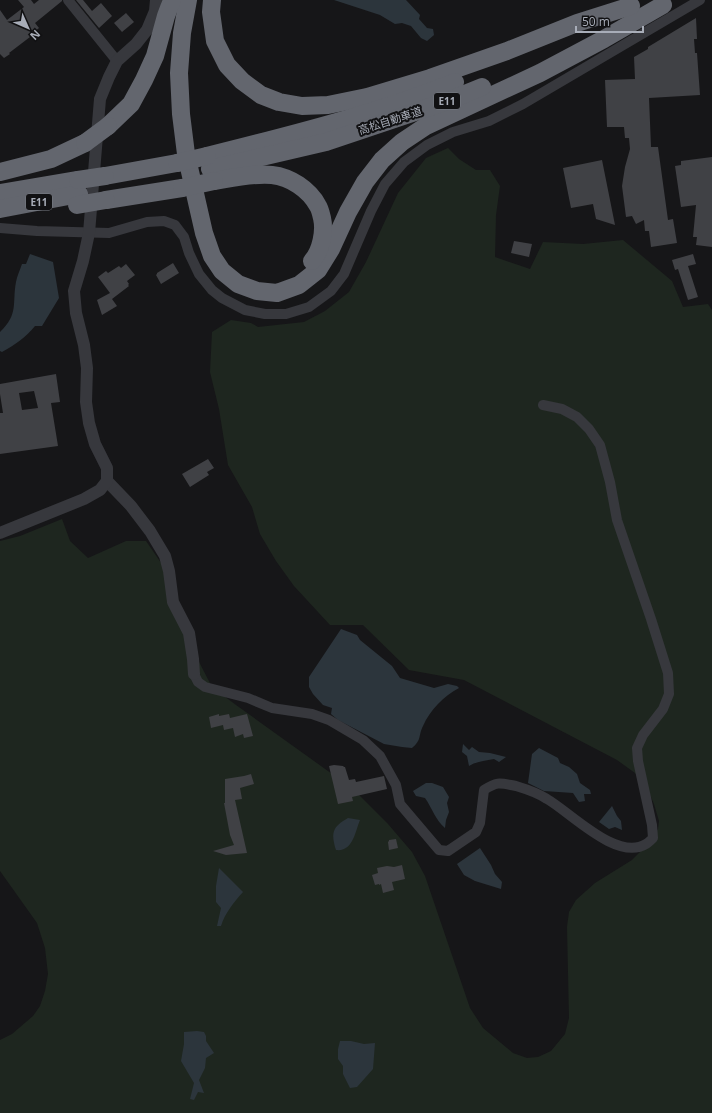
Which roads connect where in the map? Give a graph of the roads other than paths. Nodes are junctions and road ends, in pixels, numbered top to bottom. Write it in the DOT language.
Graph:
graph roads {
  1 [pos="68,0"];
  2 [pos="156,0"];
  3 [pos="172,0"];
  4 [pos="188,0"];
  5 [pos="197,0"];
  6 [pos="212,0"];
  7 [pos="695,1"];
  8 [pos="668,2"];
  9 [pos="636,3"];
  10 [pos="117,61"];
  11 [pos="210,169"];
  12 [pos="0,172"];
  13 [pos="179,176"];
  14 [pos="106,189"];
  15 [pos="0,193"];
  16 [pos="78,193"];
  17 [pos="0,210"];
  18 [pos="0,228"];
  19 [pos="89,233"];
  20 [pos="544,405"];
  21 [pos="107,481"];
  22 [pos="0,533"];
  23 [pos="194,674"];
  1 -- 10 [label="street"];
  2 -- 10 [label="street"];
  3 -- 12 [label="highway, bridge"];
  4 -- 8 [label="highway"];
  5 -- 11 [label="highway"];
  6 -- 9 [label="highway"];
  7 -- 19 [label="street"];
  8 -- 11 [label="highway, 高松自動車道 / E11"];
  9 -- 11 [label="highway, 高松自動車道 / E11"];
  10 -- 19 [label="street"];
  11 -- 13 [label="highway, bridge"];
  11 -- 13 [label="highway, E11, bridge"];
  13 -- 14 [label="highway"];
  13 -- 14 [label="highway, E11"];
  14 -- 16 [label="highway, E11, bridge"];
  14 -- 16 [label="highway, bridge"];
  15 -- 16 [label="highway, E11"];
  16 -- 17 [label="highway, E11"];
  18 -- 19 [label="street"];
  19 -- 21 [label="street"];
  20 -- 23 [label="street"];
  21 -- 22 [label="street"];
  21 -- 23 [label="street"];
}
